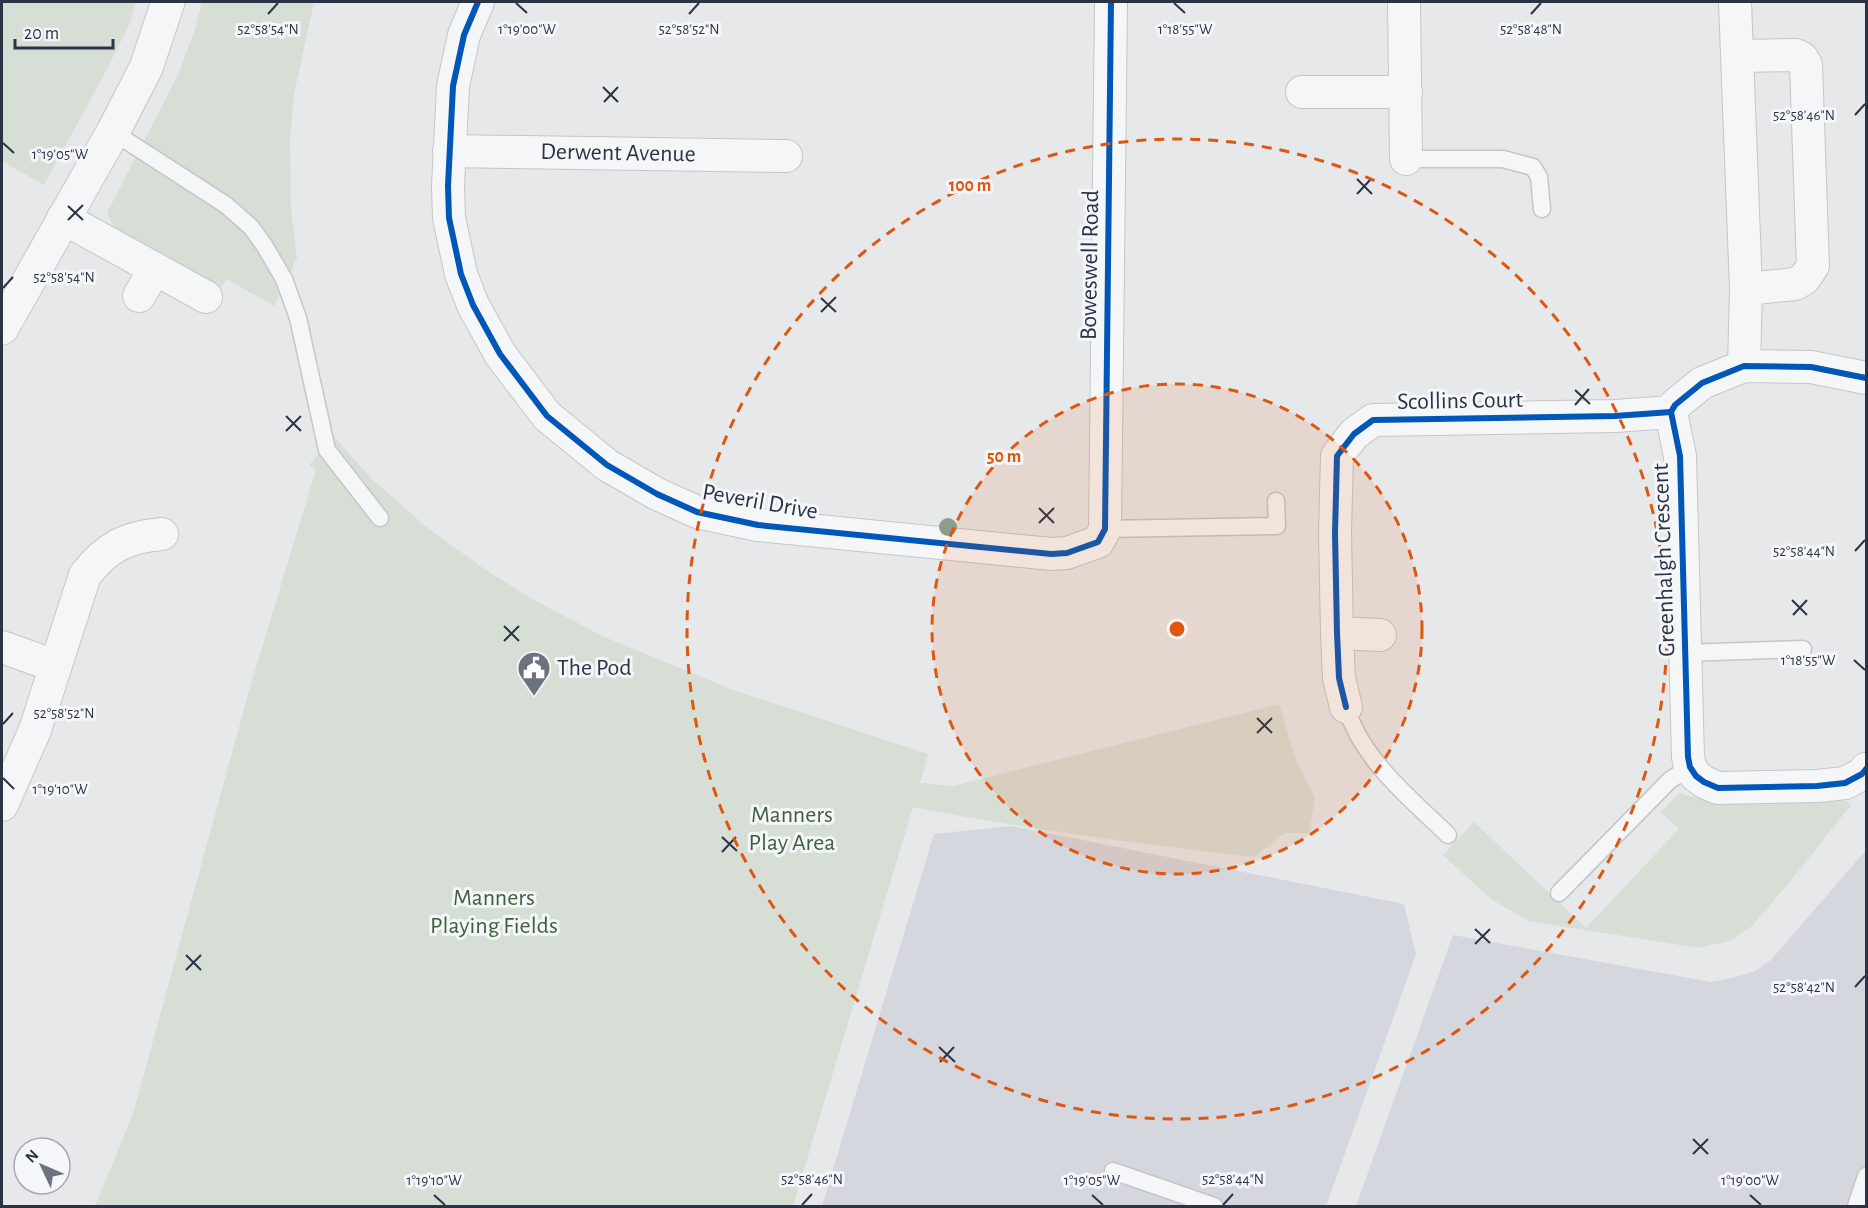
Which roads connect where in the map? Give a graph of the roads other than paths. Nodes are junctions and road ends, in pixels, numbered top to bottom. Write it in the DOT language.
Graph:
graph roads {
  1 [pos="168,2"];
  2 [pos="478,2"];
  3 [pos="1111,2"];
  4 [pos="1404,2"];
  5 [pos="1735,2"];
  6 [pos="1738,56"];
  7 [pos="1302,92"];
  8 [pos="1406,92"];
  9 [pos="113,132"];
  10 [pos="449,151"];
  11 [pos="786,156"];
  12 [pos="1406,159"];
  13 [pos="1542,209"];
  14 [pos="63,218"];
  15 [pos="155,269"];
  16 [pos="1746,289"];
  17 [pos="139,296"];
  18 [pos="206,297"];
  19 [pos="2,328"];
  20 [pos="1744,366"];
  21 [pos="1866,378"];
  22 [pos="1671,412"];
  23 [pos="1276,501"];
  24 [pos="380,519"];
  25 [pos="1105,529"];
  26 [pos="162,534"];
  27 [pos="1337,633"];
  28 [pos="1380,635"];
  29 [pos="2,647"];
  30 [pos="1803,650"];
  31 [pos="1684,653"];
  32 [pos="55,666"];
  33 [pos="1346,707"];
  34 [pos="1866,769"];
  35 [pos="1700,776"];
  36 [pos="2,805"];
  37 [pos="1448,835"];
  38 [pos="1559,893"];
  39 [pos="1113,1171"];
  40 [pos="1866,1176"];
  41 [pos="1174,1200"];
  42 [pos="1214,1206"];
  43 [pos="1856,1206"];
  1 -- 9 [label="street"];
  2 -- 10 [label="street, Peveril Drive"];
  3 -- 25 [label="street, Boweswell Road"];
  4 -- 8 [label="street"];
  5 -- 6 [label="street"];
  6 -- 16 [label="street"];
  6 -- 16 [label="street"];
  7 -- 8 [label="street"];
  8 -- 12 [label="street"];
  9 -- 14 [label="street"];
  9 -- 24 [label="lane"];
  10 -- 11 [label="street, Derwent Avenue"];
  10 -- 25 [label="street, Peveril Drive"];
  12 -- 13 [label="lane"];
  14 -- 15 [label="street"];
  14 -- 19 [label="street"];
  15 -- 17 [label="street"];
  15 -- 18 [label="street"];
  16 -- 20 [label="street"];
  20 -- 21 [label="street"];
  20 -- 22 [label="street"];
  22 -- 27 [label="street, Scollins Court"];
  22 -- 31 [label="street, Greenhalgh Crescent"];
  23 -- 25 [label="lane"];
  26 -- 32 [label="street"];
  27 -- 28 [label="street"];
  27 -- 33 [label="street, Scollins Court"];
  29 -- 32 [label="street"];
  30 -- 31 [label="lane"];
  31 -- 35 [label="street, Greenhalgh Crescent"];
  32 -- 36 [label="street"];
  33 -- 37 [label="lane"];
  34 -- 35 [label="street"];
  35 -- 38 [label="lane"];
  39 -- 41 [label="lane"];
  40 -- 43 [label="lane"];
  41 -- 42 [label="lane"];
}
